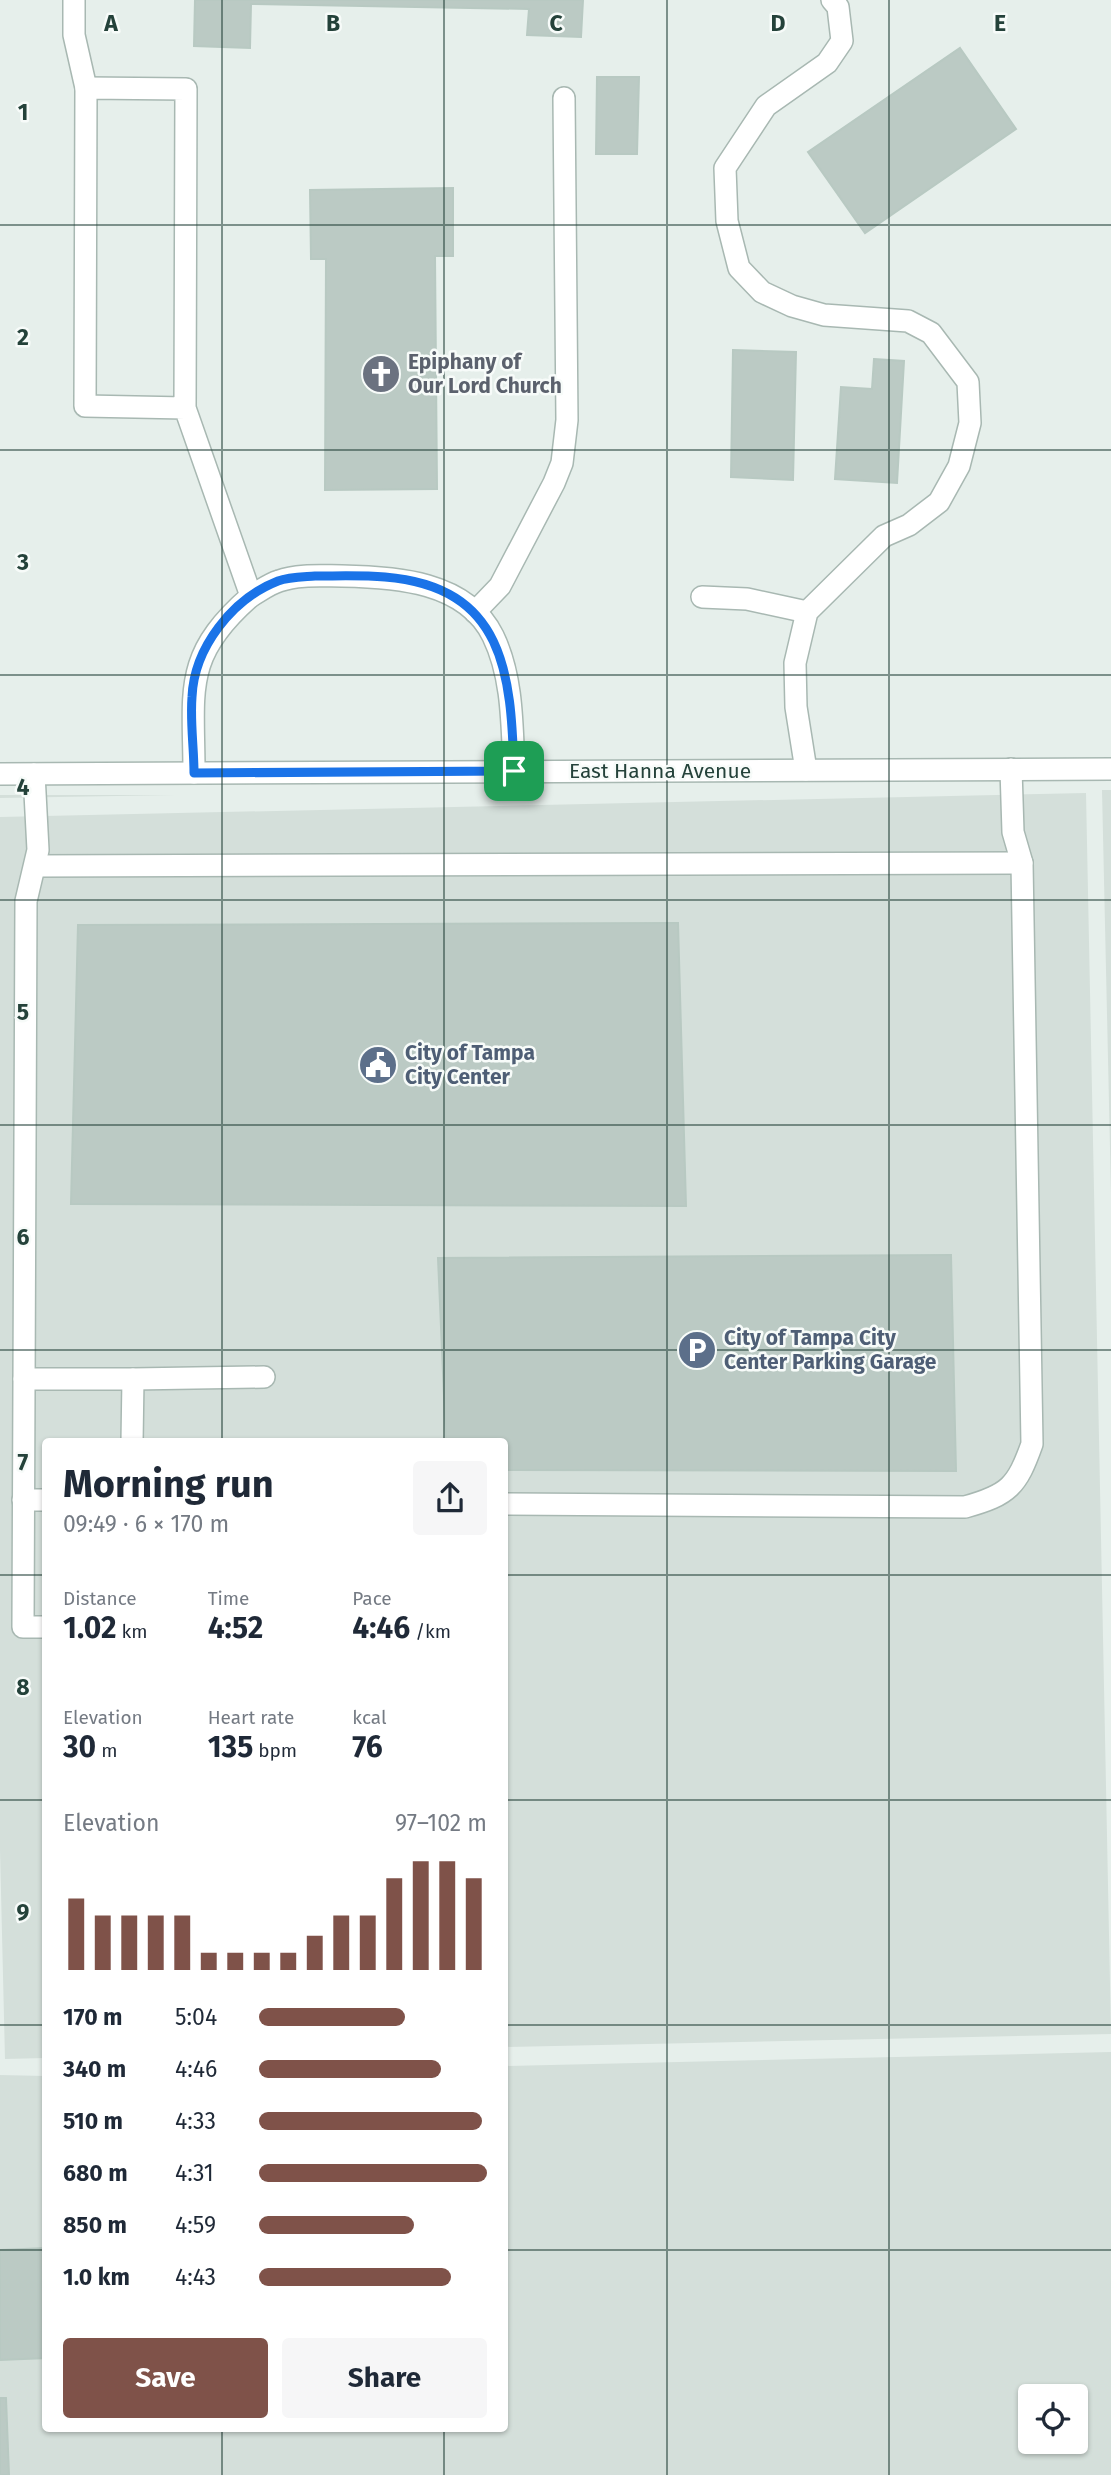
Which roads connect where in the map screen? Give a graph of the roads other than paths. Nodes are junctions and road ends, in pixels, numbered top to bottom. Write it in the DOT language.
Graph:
graph roads {
  1 [pos="74,0"];
  2 [pos="832,0"];
  3 [pos="86,88"];
  4 [pos="565,98"];
  5 [pos="185,408"];
  6 [pos="251,596"];
  7 [pos="702,597"];
  8 [pos="475,612"];
  9 [pos="807,612"];
  10 [pos="1010,769"];
  11 [pos="1111,769"];
  12 [pos="806,770"];
  13 [pos="514,771"];
  14 [pos="194,773"];
  15 [pos="0,774"];
  16 [pos="34,774"];
  17 [pos="1023,863"];
  18 [pos="35,866"];
  19 [pos="264,1377"];
  20 [pos="24,1379"];
  21 [pos="133,1379"];
  22 [pos="132,1438"];
  23 [pos="23,1500"];
  24 [pos="42,1500"];
  25 [pos="508,1504"];
  26 [pos="42,1627"];
  1 -- 3 [label="street"];
  2 -- 9 [label="street"];
  3 -- 5 [label="street"];
  3 -- 5 [label="street"];
  4 -- 8 [label="street"];
  5 -- 6 [label="street"];
  6 -- 8 [label="street"];
  6 -- 14 [label="street"];
  7 -- 9 [label="street"];
  8 -- 13 [label="street"];
  9 -- 12 [label="street"];
  10 -- 11 [label="street, East Hanna Avenue"];
  10 -- 12 [label="street, East Hanna Avenue"];
  10 -- 17 [label="street"];
  12 -- 13 [label="street, East Hanna Avenue"];
  13 -- 14 [label="street, East Hanna Avenue"];
  14 -- 16 [label="street, East Hanna Avenue"];
  15 -- 16 [label="street, East Hanna Avenue"];
  16 -- 18 [label="street"];
  17 -- 18 [label="street"];
  17 -- 25 [label="street"];
  18 -- 20 [label="street"];
  19 -- 21 [label="street"];
  20 -- 21 [label="street"];
  20 -- 23 [label="street"];
  21 -- 22 [label="street"];
  23 -- 24 [label="street"];
  23 -- 26 [label="street"];
}
